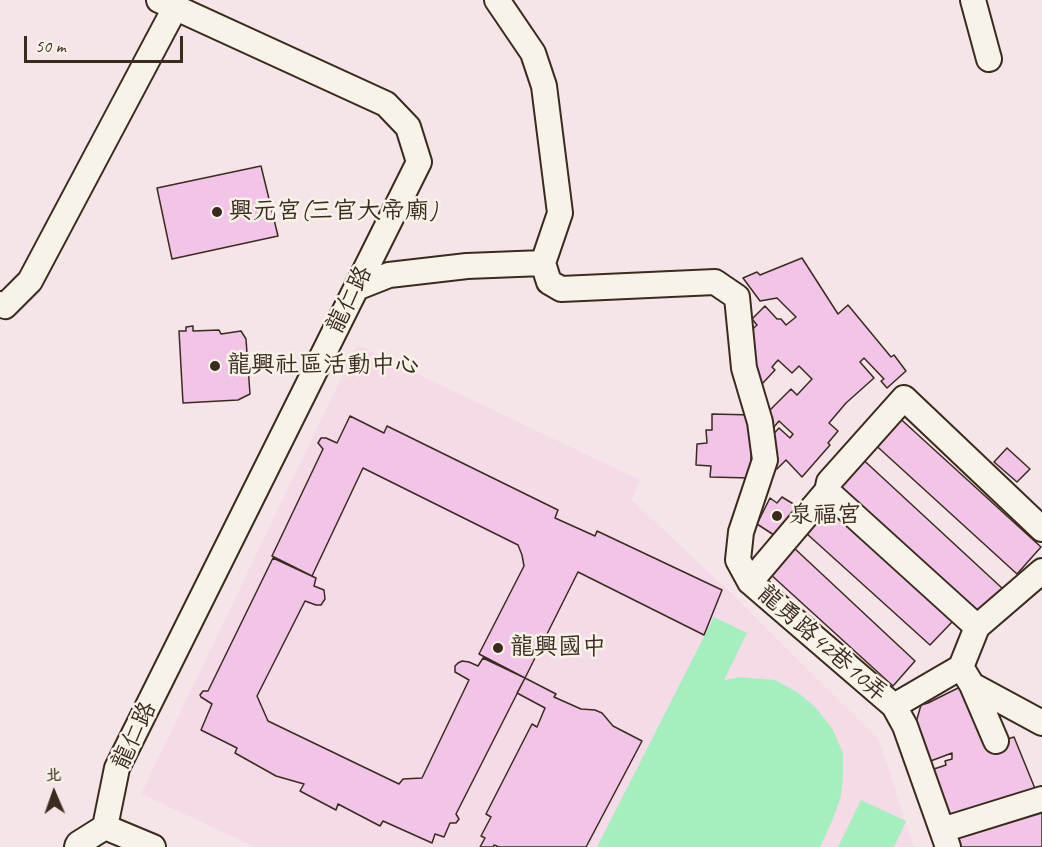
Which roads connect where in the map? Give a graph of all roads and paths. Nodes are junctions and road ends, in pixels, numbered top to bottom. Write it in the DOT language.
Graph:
graph roads {
  1 [pos="497,0"];
  2 [pos="973,0"];
  3 [pos="167,4"];
  4 [pos="989,59"];
  5 [pos="543,263"];
  6 [pos="356,288"];
  7 [pos="0,304"];
  8 [pos="827,491"];
  9 [pos="1042,529"];
  10 [pos="1042,571"];
  11 [pos="750,582"];
  12 [pos="977,627"];
  13 [pos="966,676"];
  14 [pos="894,706"];
  15 [pos="1042,723"];
  16 [pos="996,741"];
  17 [pos="1042,799"];
  18 [pos="105,826"];
  19 [pos="945,839"];
  20 [pos="77,847"];
  21 [pos="153,847"];
  1 -- 5 [label="street"];
  2 -- 4 [label="street"];
  3 -- 6 [label="street, 龍仁路"];
  3 -- 7 [label="street"];
  5 -- 6 [label="street"];
  5 -- 11 [label="street"];
  6 -- 18 [label="street, 龍仁路"];
  8 -- 9 [label="street"];
  8 -- 11 [label="street"];
  8 -- 12 [label="street"];
  10 -- 12 [label="street"];
  11 -- 14 [label="street, 龍勇路42巷10弄"];
  12 -- 13 [label="street"];
  13 -- 14 [label="street"];
  13 -- 15 [label="street"];
  13 -- 16 [label="street"];
  14 -- 19 [label="street"];
  17 -- 19 [label="street"];
  18 -- 20 [label="street"];
  18 -- 21 [label="street"];
}
